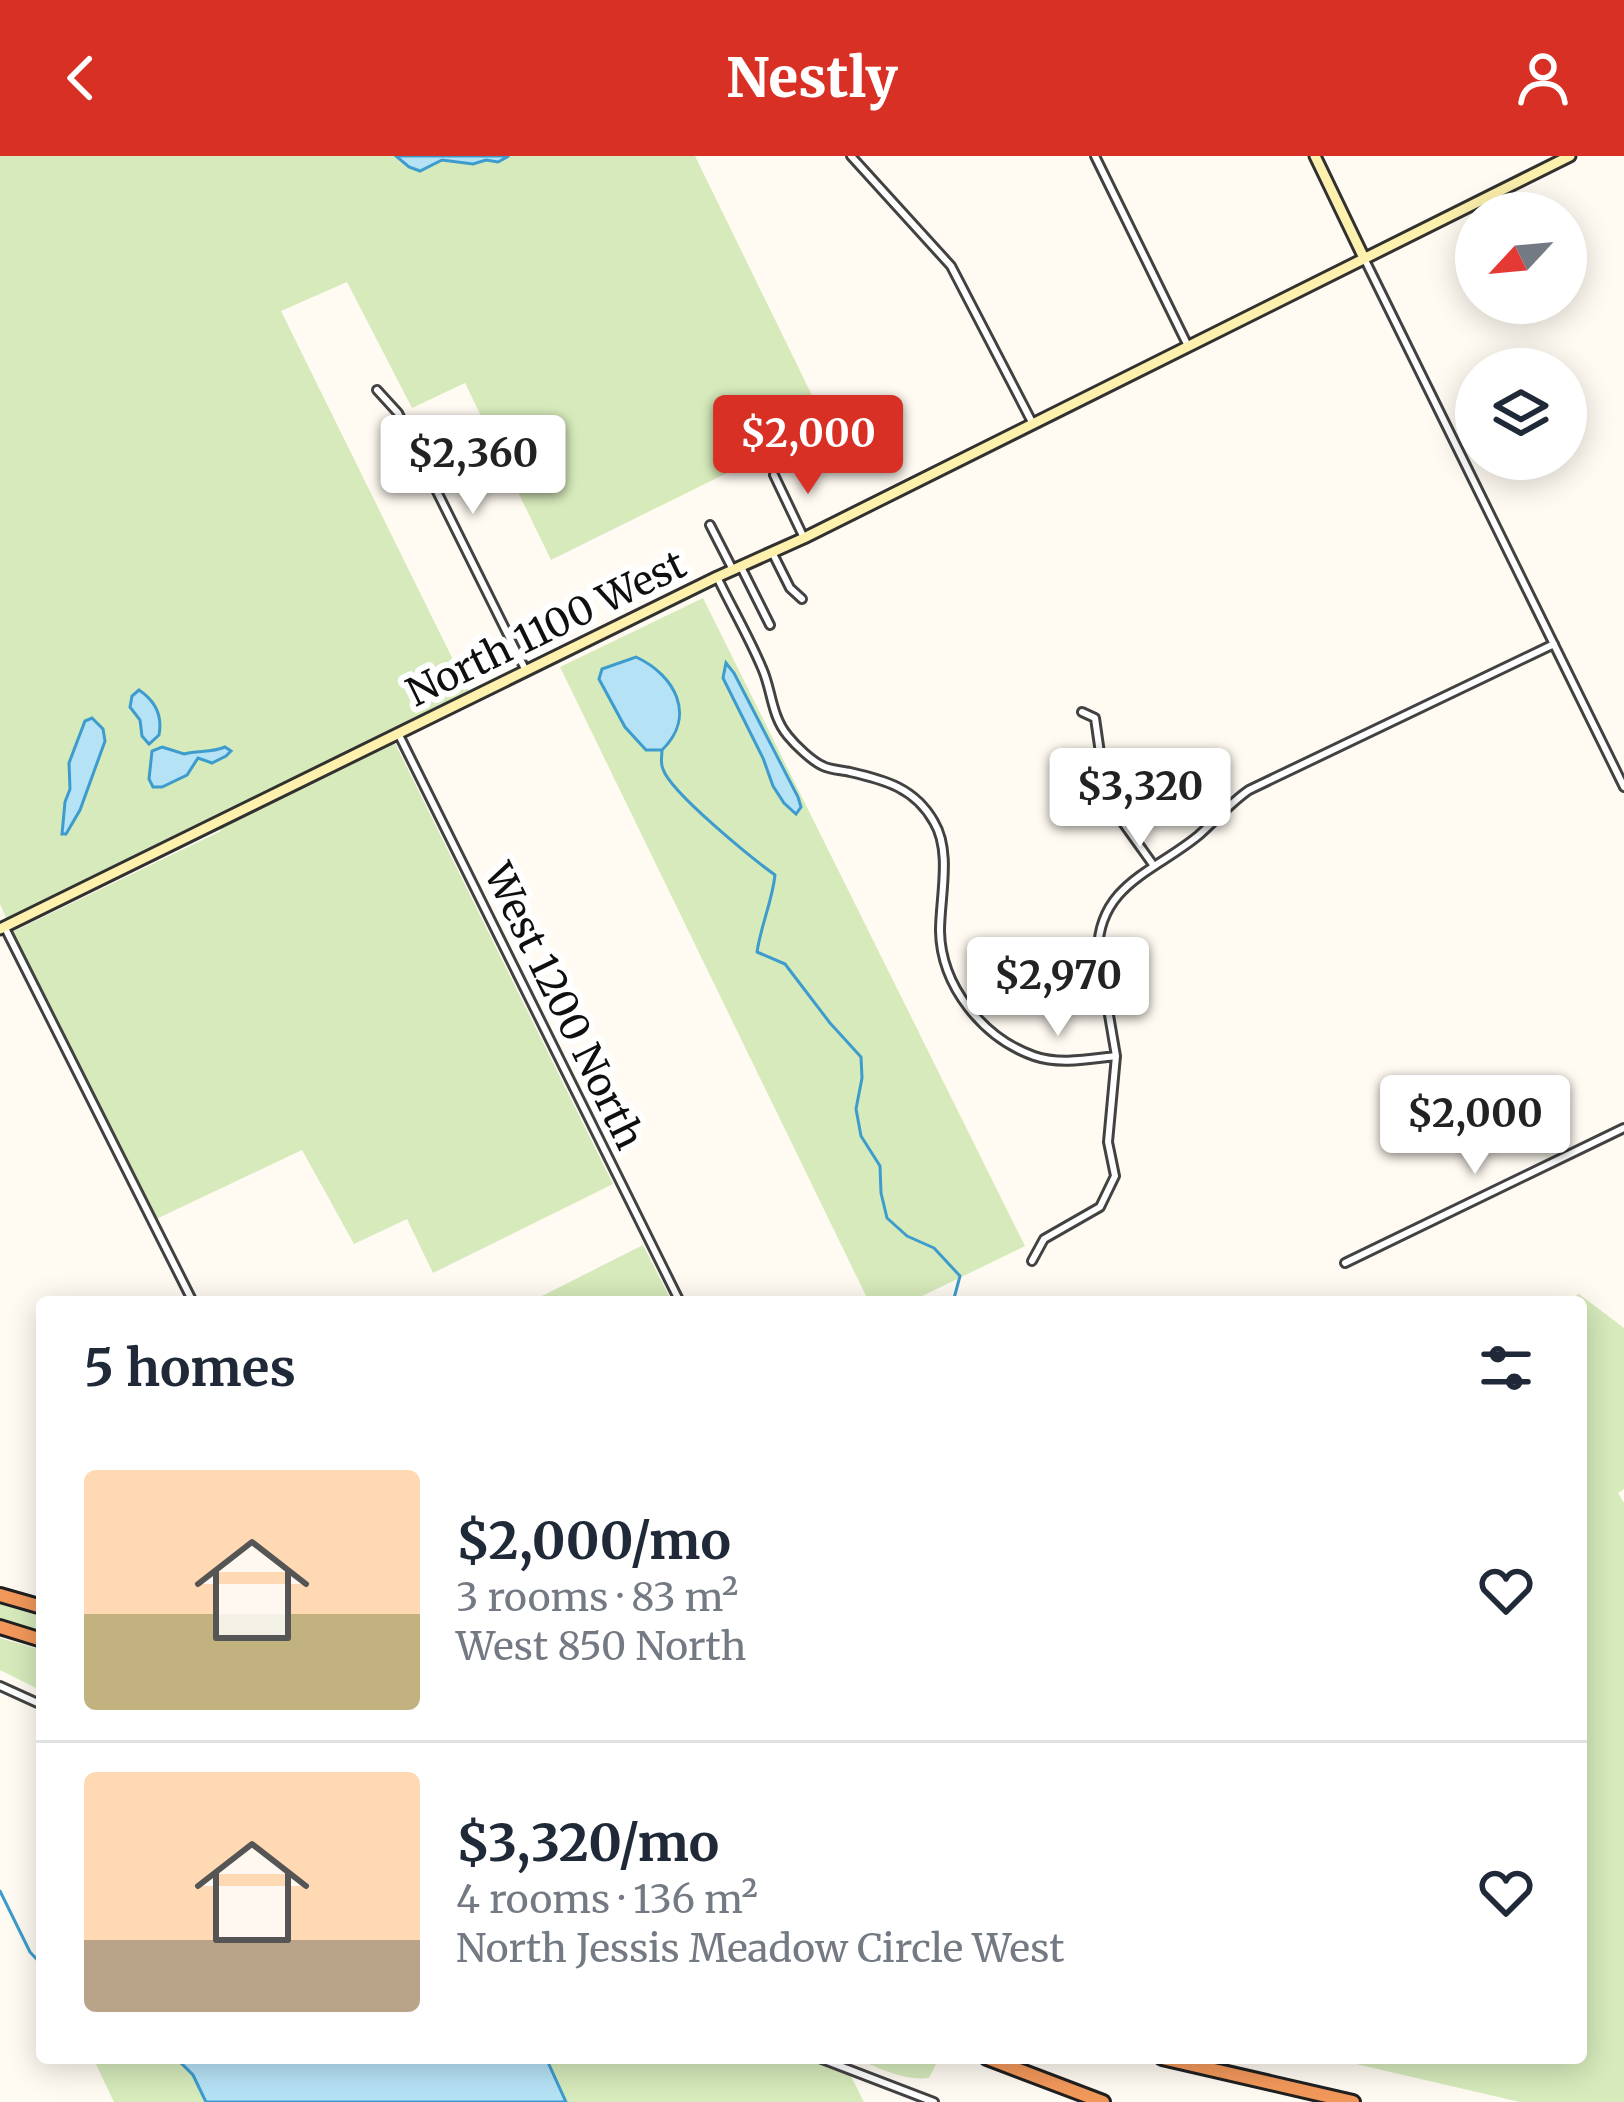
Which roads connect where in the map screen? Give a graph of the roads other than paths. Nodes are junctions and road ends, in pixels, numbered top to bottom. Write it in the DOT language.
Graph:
graph roads {
  1 [pos="851,156"];
  2 [pos="1095,156"];
  3 [pos="1315,156"];
  4 [pos="1570,156"];
  5 [pos="1364,258"];
  6 [pos="1188,346"];
  7 [pos="377,390"];
  8 [pos="1033,424"];
  9 [pos="774,475"];
  10 [pos="710,525"];
  11 [pos="804,538"];
  12 [pos="772,552"];
  13 [pos="737,568"];
  14 [pos="717,578"];
  15 [pos="802,599"];
  16 [pos="770,625"];
  17 [pos="1554,644"];
  18 [pos="527,673"];
  19 [pos="1082,712"];
  20 [pos="399,735"];
  21 [pos="1624,787"];
  22 [pos="1154,866"];
  23 [pos="2,927"];
  24 [pos="1116,1056"];
  25 [pos="1624,1128"];
  26 [pos="1032,1261"];
  27 [pos="1345,1263"];
  28 [pos="190,1296"];
  29 [pos="677,1296"];
  30 [pos="0,1594"];
  31 [pos="36,1605"];
  32 [pos="0,1628"];
  33 [pos="36,1638"];
  34 [pos="0,1686"];
  35 [pos="36,1702"];
  36 [pos="835,2064"];
  37 [pos="1003,2064"];
  38 [pos="1188,2064"];
  39 [pos="934,2102"];
  40 [pos="1103,2102"];
  41 [pos="1353,2102"];
  1 -- 8 [label="street"];
  2 -- 6 [label="street"];
  3 -- 5 [label="street"];
  4 -- 5 [label="street, North 1100 West"];
  5 -- 6 [label="street, North 1100 West"];
  5 -- 17 [label="street"];
  6 -- 8 [label="street, North 1100 West"];
  7 -- 18 [label="street"];
  8 -- 11 [label="street, North 1100 West"];
  9 -- 11 [label="street"];
  10 -- 13 [label="street"];
  11 -- 12 [label="street, North 1100 West"];
  12 -- 13 [label="street, North 1100 West"];
  12 -- 15 [label="street"];
  13 -- 14 [label="street, North 1100 West"];
  13 -- 16 [label="street"];
  14 -- 18 [label="street, North 1100 West"];
  14 -- 24 [label="street"];
  17 -- 21 [label="street"];
  17 -- 22 [label="street"];
  18 -- 20 [label="street, North 1100 West"];
  19 -- 22 [label="street"];
  20 -- 23 [label="street, North 1100 West"];
  20 -- 29 [label="street, West 1200 North"];
  22 -- 24 [label="street"];
  23 -- 28 [label="street"];
  24 -- 26 [label="street"];
  25 -- 27 [label="street"];
  30 -- 31 [label="highway"];
  32 -- 33 [label="highway"];
  34 -- 35 [label="street"];
  36 -- 39 [label="street"];
  37 -- 40 [label="highway"];
  38 -- 41 [label="highway"];
}
